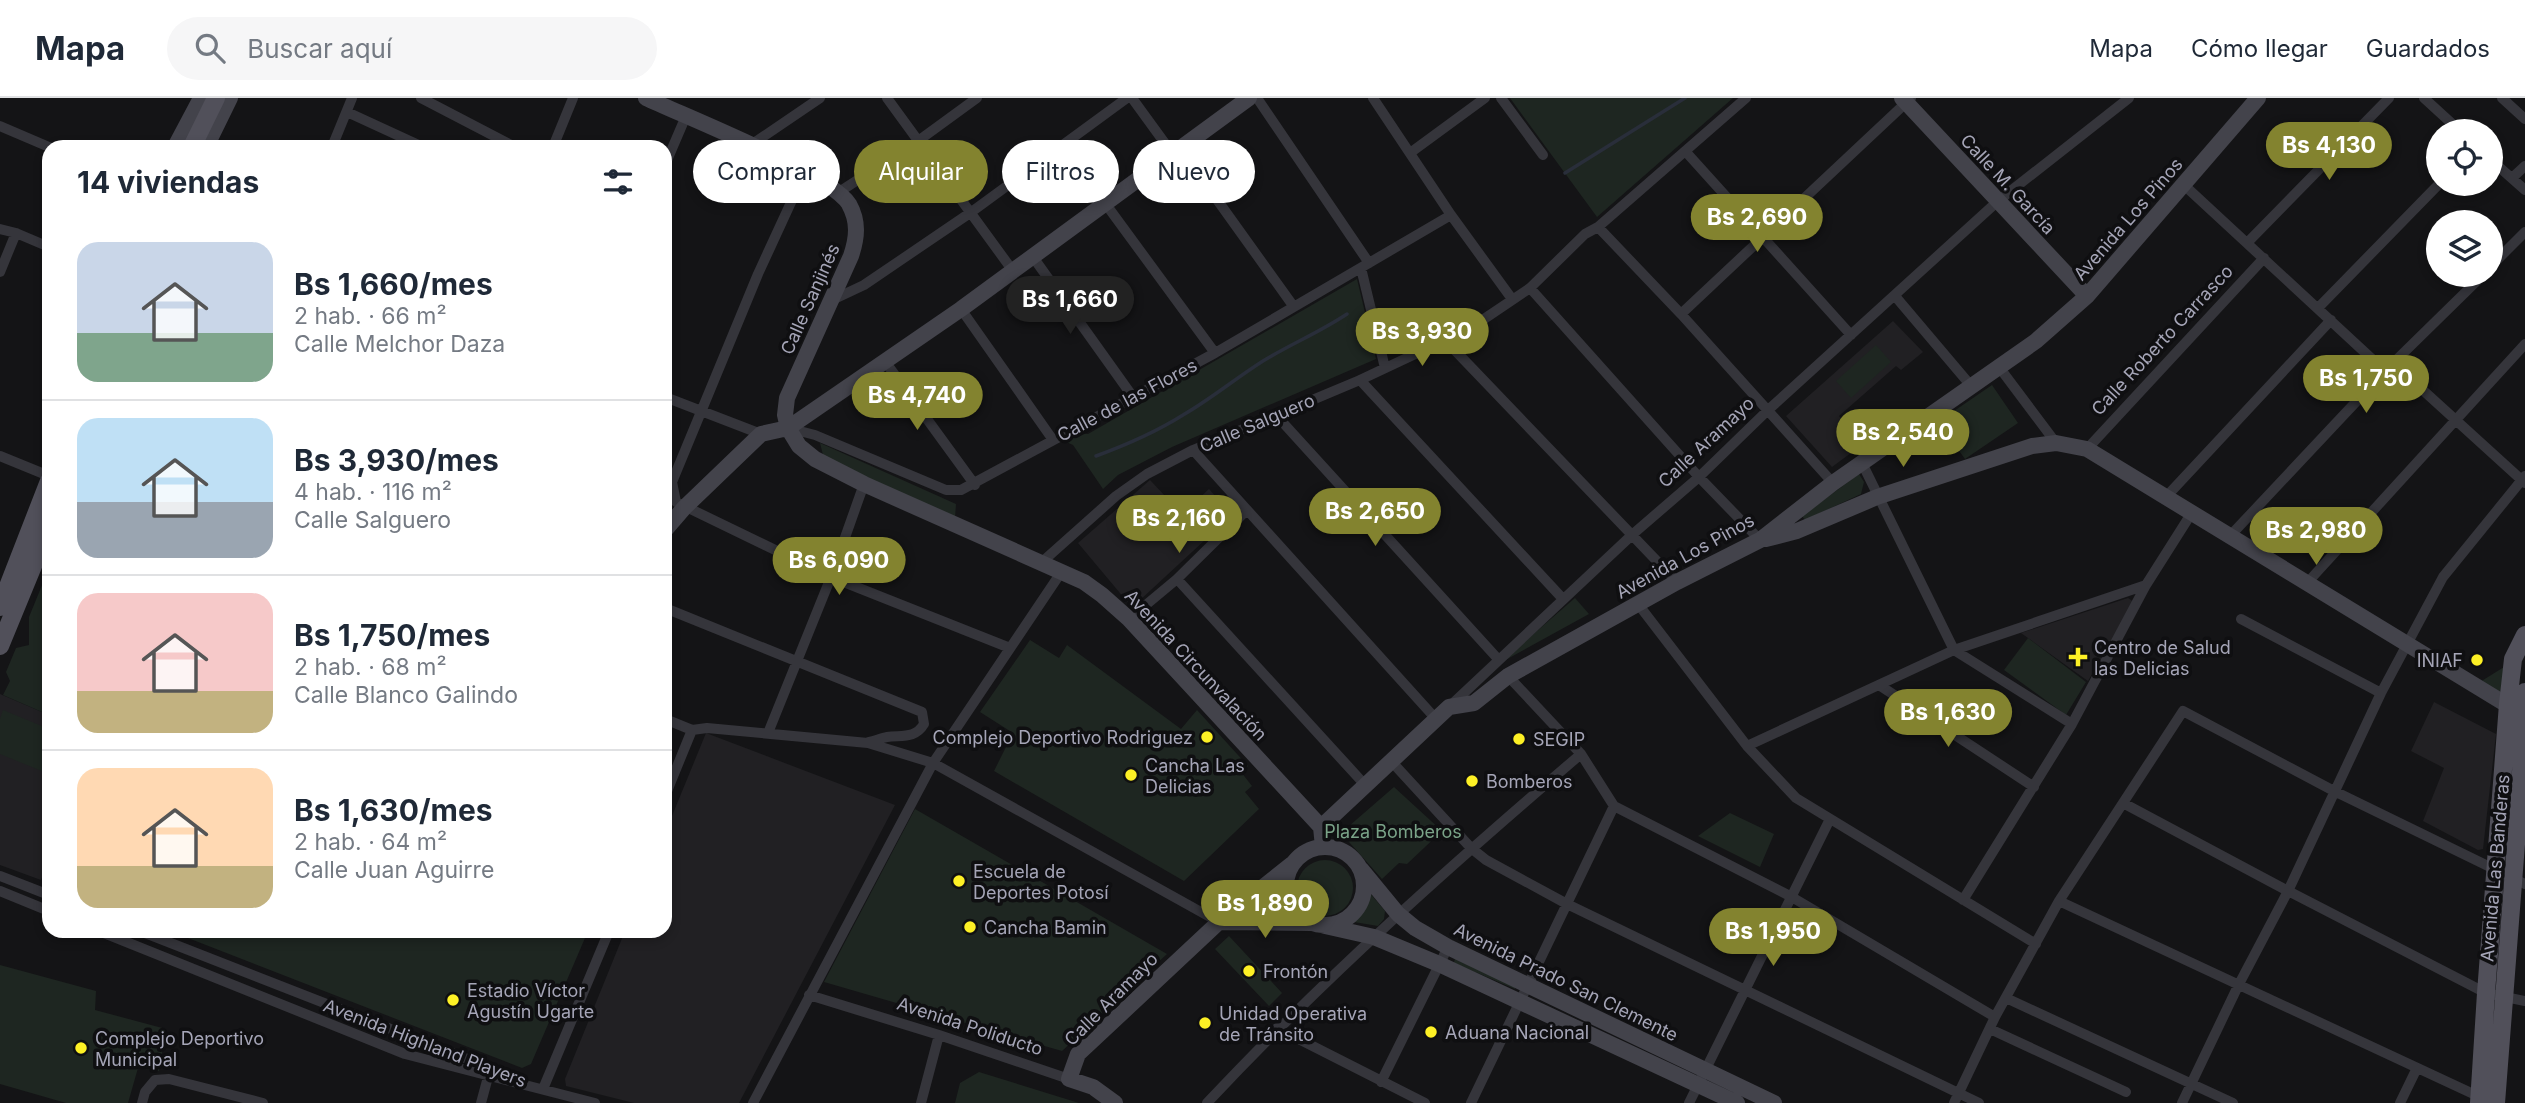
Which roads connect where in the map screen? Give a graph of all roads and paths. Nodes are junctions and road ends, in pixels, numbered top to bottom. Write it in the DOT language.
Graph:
graph roads {
  1 [pos="201,98"];
  2 [pos="216,98"];
  3 [pos="230,98"];
  4 [pos="352,98"];
  5 [pos="421,98"];
  6 [pos="573,98"];
  7 [pos="820,98"];
  8 [pos="887,98"];
  9 [pos="977,98"];
  10 [pos="1129,98"];
  11 [pos="1250,98"];
  12 [pos="1257,98"];
  13 [pos="1373,98"];
  14 [pos="1485,98"];
  15 [pos="1501,98"];
  16 [pos="1746,98"];
  17 [pos="2129,98"];
  18 [pos="2258,98"];
  19 [pos="2389,98"];
  20 [pos="2424,98"];
  21 [pos="2502,98"];
  22 [pos="657,100"];
  23 [pos="1907,100"];
  24 [pos="347,112"];
  25 [pos="687,116"];
  26 [pos="2447,119"];
  27 [pos="2525,119"];
  28 [pos="0,126"];
  29 [pos="179,140"];
  30 [pos="195,140"];
  31 [pos="209,140"];
  32 [pos="335,140"];
  33 [pos="409,140"];
  34 [pos="502,140"];
  35 [pos="556,140"];
  36 [pos="740,140"];
  37 [pos="758,140"];
  38 [pos="917,140"];
  39 [pos="919,140"];
  40 [pos="1166,140"];
  41 [pos="1191,140"];
  42 [pos="42,144"];
  43 [pos="672,149"];
  44 [pos="1686,152"];
  45 [pos="1410,153"];
  46 [pos="1543,155"];
  47 [pos="2525,166"];
  48 [pos="2503,170"];
  49 [pos="2512,178"];
  50 [pos="2184,185"];
  51 [pos="2525,190"];
  52 [pos="840,194"];
  53 [pos="2427,196"];
  54 [pos="1998,201"];
  55 [pos="791,203"];
  56 [pos="963,203"];
  57 [pos="1105,203"];
  58 [pos="1215,203"];
  59 [pos="970,213"];
  60 [pos="1451,215"];
  61 [pos="1598,227"];
  62 [pos="0,229"];
  63 [pos="16,233"];
  64 [pos="2524,234"];
  65 [pos="1762,236"];
  66 [pos="2247,243"];
  67 [pos="42,244"];
  68 [pos="2503,254"];
  69 [pos="1033,257"];
  70 [pos="2264,258"];
  71 [pos="1365,265"];
  72 [pos="1013,271"];
  73 [pos="0,272"];
  74 [pos="2471,287"];
  75 [pos="1530,288"];
  76 [pos="1895,296"];
  77 [pos="2087,296"];
  78 [pos="1512,299"];
  79 [pos="830,301"];
  80 [pos="1294,307"];
  81 [pos="2318,307"];
  82 [pos="961,309"];
  83 [pos="1681,314"];
  84 [pos="2331,320"];
  85 [pos="1851,335"];
  86 [pos="1446,340"];
  87 [pos="2525,344"];
  88 [pos="1215,353"];
  89 [pos="884,360"];
  90 [pos="1999,367"];
  91 [pos="2389,367"];
  92 [pos="1385,368"];
  93 [pos="1360,380"];
  94 [pos="1972,387"];
  95 [pos="1133,397"];
  96 [pos="672,400"];
  97 [pos="1767,411"];
  98 [pos="702,412"];
  99 [pos="1276,415"];
  100 [pos="2454,419"];
  101 [pos="788,428"];
  102 [pos="761,434"];
  103 [pos="1053,440"];
  104 [pos="2056,443"];
  105 [pos="2087,449"];
  106 [pos="1193,450"];
  107 [pos="0,456"];
  108 [pos="1862,463"];
  109 [pos="672,473"];
  110 [pos="42,476"];
  111 [pos="1699,477"];
  112 [pos="2524,479"];
  113 [pos="1833,483"];
  114 [pos="864,484"];
  115 [pos="975,485"];
  116 [pos="672,492"];
  117 [pos="1877,497"];
  118 [pos="2165,498"];
  119 [pos="42,499"];
  120 [pos="684,508"];
  121 [pos="1247,510"];
  122 [pos="2191,514"];
  123 [pos="672,522"];
  124 [pos="1633,534"];
  125 [pos="2230,536"];
  126 [pos="42,539"];
  127 [pos="1760,540"];
  128 [pos="1042,562"];
  129 [pos="1062,571"];
  130 [pos="831,577"];
  131 [pos="1177,579"];
  132 [pos="1677,582"];
  133 [pos="2307,583"];
  134 [pos="2146,585"];
  135 [pos="1563,599"];
  136 [pos="5,603"];
  137 [pos="1637,604"];
  138 [pos="672,611"];
  139 [pos="1129,618"];
  140 [pos="2241,619"];
  141 [pos="2525,635"];
  142 [pos="2409,643"];
  143 [pos="0,646"];
  144 [pos="1010,648"];
  145 [pos="1954,650"];
  146 [pos="1498,659"];
  147 [pos="798,662"];
  148 [pos="1508,676"];
  149 [pos="1879,685"];
  150 [pos="2381,692"];
  151 [pos="2525,692"];
  152 [pos="1449,707"];
  153 [pos="2519,712"];
  154 [pos="1436,719"];
  155 [pos="672,722"];
  156 [pos="2072,724"];
  157 [pos="692,730"];
  158 [pos="768,733"];
  159 [pos="868,743"];
  160 [pos="1747,746"];
  161 [pos="1581,754"];
  162 [pos="933,762"];
  163 [pos="1392,762"];
  164 [pos="672,779"];
  165 [pos="1366,786"];
  166 [pos="2502,786"];
  167 [pos="2034,787"];
  168 [pos="2334,791"];
  169 [pos="2523,793"];
  170 [pos="2123,803"];
  171 [pos="1614,806"];
  172 [pos="1830,819"];
  173 [pos="1321,827"];
  174 [pos="1322,847"];
  175 [pos="1471,848"];
  176 [pos="1292,864"];
  177 [pos="1361,869"];
  178 [pos="2495,871"];
  179 [pos="0,876"];
  180 [pos="2519,882"];
  181 [pos="0,891"];
  182 [pos="2288,891"];
  183 [pos="42,892"];
  184 [pos="1790,896"];
  185 [pos="1963,900"];
  186 [pos="2059,901"];
  187 [pos="1567,904"];
  188 [pos="42,908"];
  189 [pos="1398,914"];
  190 [pos="1219,922"];
  191 [pos="1318,924"];
  192 [pos="1374,937"];
  193 [pos="116,938"];
  194 [pos="158,938"];
  195 [pos="606,938"];
  196 [pos="2036,944"];
  197 [pos="1448,947"];
  198 [pos="1439,964"];
  199 [pos="2238,986"];
  200 [pos="1745,989"];
  201 [pos="2486,993"];
  202 [pos="1525,994"];
  203 [pos="809,995"];
  204 [pos="2006,998"];
  205 [pos="2519,1001"];
  206 [pos="1995,1017"];
  207 [pos="1277,1028"];
  208 [pos="1990,1029"];
  209 [pos="939,1035"];
  210 [pos="411,1038"];
  211 [pos="405,1054"];
  212 [pos="2417,1068"];
  213 [pos="488,1077"];
  214 [pos="1702,1077"];
  215 [pos="1069,1079"];
  216 [pos="1381,1082"];
  217 [pos="2191,1085"];
  218 [pos="544,1089"];
  219 [pos="2126,1092"];
  220 [pos="1957,1098"];
  221 [pos="2487,1102"];
  222 [pos="142,1103"];
  223 [pos="263,1103"];
  224 [pos="481,1103"];
  225 [pos="595,1103"];
  226 [pos="753,1103"];
  227 [pos="921,1103"];
  228 [pos="1115,1103"];
  229 [pos="1206,1103"];
  230 [pos="1425,1103"];
  231 [pos="1471,1103"];
  232 [pos="1689,1103"];
  233 [pos="1737,1103"];
  234 [pos="1774,1103"];
  235 [pos="1979,1103"];
  236 [pos="2182,1103"];
  237 [pos="2233,1103"];
  238 [pos="2400,1103"];
  1 -- 29 [label="main road"];
  2 -- 30 [label="main road"];
  3 -- 31 [label="main road"];
  4 -- 24 [label="street"];
  5 -- 34 [label="street"];
  6 -- 35 [label="street"];
  7 -- 37 [label="street"];
  8 -- 38 [label="street"];
  9 -- 39 [label="street"];
  10 -- 40 [label="street"];
  10 -- 59 [label="street"];
  11 -- 41 [label="main road"];
  12 -- 71 [label="street"];
  13 -- 45 [label="street"];
  14 -- 45 [label="street"];
  15 -- 46 [label="street"];
  16 -- 44 [label="street, Calle Salguero"];
  17 -- 54 [label="street, Calle Aramayo"];
  18 -- 50 [label="main road, Avenida Los Pinos"];
  19 -- 66 [label="street"];
  20 -- 26 [label="street"];
  21 -- 27 [label="street"];
  22 -- 25 [label="main road, Calle Sanjinés"];
  23 -- 54 [label="main road, Calle M. García"];
  23 -- 65 [label="street"];
  24 -- 32 [label="street"];
  24 -- 33 [label="street"];
  25 -- 36 [label="main road, Calle Sanjinés"];
  25 -- 43 [label="street"];
  28 -- 42 [label="street"];
  44 -- 61 [label="street, Calle Salguero"];
  44 -- 65 [label="street"];
  45 -- 60 [label="street"];
  47 -- 49 [label="street"];
  48 -- 49 [label="street"];
  49 -- 51 [label="street"];
  50 -- 66 [label="street"];
  50 -- 77 [label="main road, Avenida Los Pinos"];
  52 -- 79 [label="main road, Calle Sanjinés"];
  53 -- 81 [label="street"];
  54 -- 76 [label="street, Calle Aramayo"];
  54 -- 77 [label="main road, Calle M. García"];
  55 -- 98 [label="street"];
  56 -- 59 [label="street"];
  57 -- 69 [label="main road"];
  57 -- 88 [label="street"];
  58 -- 80 [label="street"];
  59 -- 72 [label="street"];
  59 -- 79 [label="street"];
  60 -- 71 [label="street, Calle de las Flores"];
  60 -- 78 [label="street"];
  61 -- 75 [label="street, Calle Salguero"];
  61 -- 83 [label="street"];
  62 -- 63 [label="street"];
  63 -- 67 [label="street"];
  63 -- 73 [label="street"];
  64 -- 68 [label="street"];
  65 -- 83 [label="street"];
  65 -- 85 [label="street"];
  66 -- 70 [label="street"];
  69 -- 72 [label="main road"];
  69 -- 95 [label="street"];
  70 -- 81 [label="street"];
  70 -- 105 [label="street, Calle Roberto Carrasco"];
  71 -- 80 [label="street, Calle de las Flores"];
  71 -- 92 [label="street"];
  72 -- 82 [label="main road"];
  74 -- 91 [label="street"];
  75 -- 78 [label="street, Calle Salguero"];
  75 -- 111 [label="street"];
  76 -- 85 [label="street, Calle Aramayo"];
  76 -- 94 [label="street"];
  77 -- 90 [label="main road, Avenida Los Pinos"];
  78 -- 86 [label="street, Calle Salguero"];
  79 -- 101 [label="main road, Calle Sanjinés"];
  80 -- 88 [label="street, Calle de las Flores"];
  81 -- 84 [label="street"];
  82 -- 89 [label="main road"];
  82 -- 103 [label="street"];
  83 -- 97 [label="street"];
  84 -- 91 [label="street"];
  84 -- 118 [label="street"];
  85 -- 97 [label="street, Calle Aramayo"];
  86 -- 92 [label="street, Calle Salguero"];
  86 -- 124 [label="street"];
  87 -- 100 [label="street"];
  88 -- 95 [label="street, Calle de las Flores"];
  89 -- 101 [label="main road"];
  89 -- 115 [label="street"];
  90 -- 94 [label="main road, Avenida Los Pinos"];
  90 -- 104 [label="street"];
  91 -- 100 [label="street"];
  91 -- 125 [label="street"];
  92 -- 93 [label="street, Calle Salguero"];
  93 -- 99 [label="street, Calle Salguero"];
  93 -- 135 [label="street"];
  94 -- 108 [label="main road, Avenida Los Pinos"];
  95 -- 103 [label="street, Calle de las Flores"];
  96 -- 98 [label="street"];
  97 -- 111 [label="street, Calle Aramayo"];
  97 -- 113 [label="street"];
  98 -- 102 [label="street"];
  98 -- 109 [label="street"];
  99 -- 106 [label="street, Calle Salguero"];
  99 -- 146 [label="street"];
  100 -- 112 [label="street"];
  100 -- 133 [label="street"];
  101 -- 102 [label="main road"];
  101 -- 114 [label="main road, Avenida Circunvalación"];
  101 -- 115 [label="street, Calle de las Flores"];
  102 -- 120 [label="main road"];
  103 -- 115 [label="street, Calle de las Flores"];
  104 -- 105 [label="main road"];
  104 -- 117 [label="main road"];
  105 -- 118 [label="main road"];
  106 -- 121 [label="street"];
  106 -- 128 [label="street, Calle Salguero"];
  107 -- 110 [label="street"];
  108 -- 113 [label="main road, Avenida Los Pinos"];
  108 -- 117 [label="street"];
  111 -- 124 [label="street, Calle Aramayo"];
  111 -- 127 [label="street"];
  112 -- 142 [label="street"];
  113 -- 127 [label="main road, Avenida Los Pinos"];
  114 -- 128 [label="main road, Avenida Circunvalación"];
  114 -- 130 [label="street"];
  116 -- 120 [label="street"];
  117 -- 127 [label="main road"];
  117 -- 145 [label="street"];
  118 -- 122 [label="main road"];
  119 -- 136 [label="main road"];
  120 -- 123 [label="main road"];
  120 -- 130 [label="street"];
  121 -- 131 [label="street"];
  121 -- 154 [label="street"];
  122 -- 125 [label="main road"];
  122 -- 134 [label="street"];
  124 -- 132 [label="street"];
  124 -- 135 [label="street, Calle Aramayo"];
  125 -- 133 [label="main road"];
  126 -- 136 [label="main road"];
  127 -- 132 [label="main road, Avenida Los Pinos"];
  128 -- 129 [label="main road, Avenida Circunvalación"];
  129 -- 139 [label="main road, Avenida Circunvalación"];
  129 -- 144 [label="street"];
  130 -- 144 [label="street"];
  130 -- 147 [label="street"];
  131 -- 139 [label="street"];
  131 -- 165 [label="street"];
  132 -- 137 [label="main road, Avenida Los Pinos"];
  133 -- 142 [label="main road"];
  134 -- 145 [label="street"];
  134 -- 156 [label="street"];
  135 -- 146 [label="street, Calle Aramayo"];
  136 -- 143 [label="main road"];
  137 -- 148 [label="main road, Avenida Los Pinos"];
  137 -- 160 [label="street"];
  138 -- 147 [label="street"];
  139 -- 173 [label="main road, Avenida Circunvalación"];
  140 -- 150 [label="street"];
  141 -- 153 [label="main road, Avenida Las Banderas"];
  142 -- 150 [label="street"];
  142 -- 153 [label="main road"];
  144 -- 162 [label="street"];
  145 -- 149 [label="street"];
  145 -- 156 [label="street"];
  146 -- 152 [label="street, Calle Aramayo"];
  147 -- 158 [label="street"];
  147 -- 159 [label="street"];
  148 -- 152 [label="main road, Avenida Los Pinos"];
  148 -- 161 [label="street"];
  149 -- 160 [label="street"];
  149 -- 167 [label="street"];
  150 -- 168 [label="street"];
  151 -- 153 [label="main road, Avenida Las Banderas"];
  152 -- 154 [label="main road, Calle Aramayo"];
  153 -- 166 [label="main road, Avenida Las Banderas"];
  153 -- 169 [label="main road, Avenida Las Banderas"];
  154 -- 163 [label="main road, Calle Aramayo"];
  155 -- 157 [label="street"];
  156 -- 167 [label="street"];
  157 -- 158 [label="street"];
  157 -- 164 [label="street"];
  158 -- 159 [label="street"];
  159 -- 162 [label="street"];
  160 -- 172 [label="street"];
  161 -- 171 [label="street"];
  161 -- 175 [label="street"];
  162 -- 190 [label="street"];
  162 -- 203 [label="street"];
  163 -- 165 [label="main road, Calle Aramayo"];
  163 -- 175 [label="street"];
  165 -- 173 [label="main road, Calle Aramayo"];
  166 -- 169 [label="street"];
  166 -- 178 [label="main road, Avenida Las Banderas"];
  167 -- 185 [label="street"];
  168 -- 170 [label="street"];
  168 -- 178 [label="street"];
  168 -- 182 [label="street"];
  169 -- 180 [label="main road, Avenida Las Banderas"];
  170 -- 182 [label="street"];
  170 -- 186 [label="street"];
  171 -- 184 [label="street"];
  171 -- 187 [label="street"];
  172 -- 184 [label="street"];
  172 -- 185 [label="street"];
  173 -- 174 [label="main road"];
  174 -- 176 [label="main road"];
  174 -- 177 [label="main road"];
  175 -- 187 [label="street"];
  175 -- 189 [label="street"];
  176 -- 190 [label="main road, Calle Aramayo"];
  176 -- 191 [label="main road"];
  177 -- 189 [label="main road, Avenida Prado San Clemente"];
  177 -- 191 [label="main road"];
  178 -- 180 [label="street"];
  178 -- 201 [label="main road, Avenida Las Banderas"];
  179 -- 183 [label="street"];
  180 -- 205 [label="main road, Avenida Las Banderas"];
  181 -- 188 [label="street"];
  182 -- 199 [label="street"];
  182 -- 201 [label="street"];
  184 -- 200 [label="street"];
  184 -- 206 [label="street"];
  185 -- 196 [label="street"];
  186 -- 196 [label="street"];
  186 -- 199 [label="street"];
  187 -- 200 [label="street"];
  187 -- 202 [label="street"];
  189 -- 192 [label="street"];
  189 -- 197 [label="main road, Avenida Prado San Clemente"];
  190 -- 191 [label="main road"];
  190 -- 215 [label="main road, Calle Aramayo"];
  191 -- 192 [label="main road, Avenida Prado San Clemente"];
  192 -- 198 [label="main road, Avenida Prado San Clemente"];
  192 -- 207 [label="street"];
  193 -- 211 [label="street, Avenida Highland Players"];
  194 -- 210 [label="street, Avenida Highland Players"];
  195 -- 218 [label="street"];
  196 -- 204 [label="street"];
  197 -- 198 [label="street"];
  197 -- 202 [label="main road, Avenida Prado San Clemente"];
  198 -- 202 [label="main road, Avenida Prado San Clemente"];
  198 -- 216 [label="street"];
  199 -- 212 [label="street"];
  199 -- 217 [label="street"];
  200 -- 214 [label="street"];
  200 -- 220 [label="street"];
  201 -- 205 [label="street"];
  201 -- 221 [label="main road, Avenida Las Banderas"];
  202 -- 214 [label="main road, Avenida Prado San Clemente"];
  202 -- 231 [label="street"];
  203 -- 209 [label="street, Avenida Poliducto"];
  203 -- 226 [label="street"];
  204 -- 206 [label="street"];
  204 -- 217 [label="street"];
  205 -- 221 [label="main road, Avenida Las Banderas"];
  206 -- 208 [label="street"];
  207 -- 216 [label="street"];
  207 -- 229 [label="street"];
  208 -- 219 [label="street"];
  208 -- 220 [label="street"];
  209 -- 215 [label="street, Avenida Poliducto"];
  209 -- 227 [label="street"];
  210 -- 211 [label="street"];
  210 -- 218 [label="street, Avenida Highland Players"];
  211 -- 213 [label="street, Avenida Highland Players"];
  212 -- 221 [label="street"];
  212 -- 238 [label="street"];
  213 -- 218 [label="street, Avenida Highland Players"];
  213 -- 224 [label="street"];
  214 -- 232 [label="street"];
  214 -- 233 [label="main road, Avenida Prado San Clemente"];
  214 -- 234 [label="main road, Avenida Prado San Clemente"];
  215 -- 228 [label="main road, Avenida Poliducto"];
  216 -- 230 [label="street"];
  217 -- 236 [label="street"];
  217 -- 237 [label="street"];
  218 -- 225 [label="street"];
  220 -- 235 [label="street"];
  222 -- 223 [label="street"];
}
